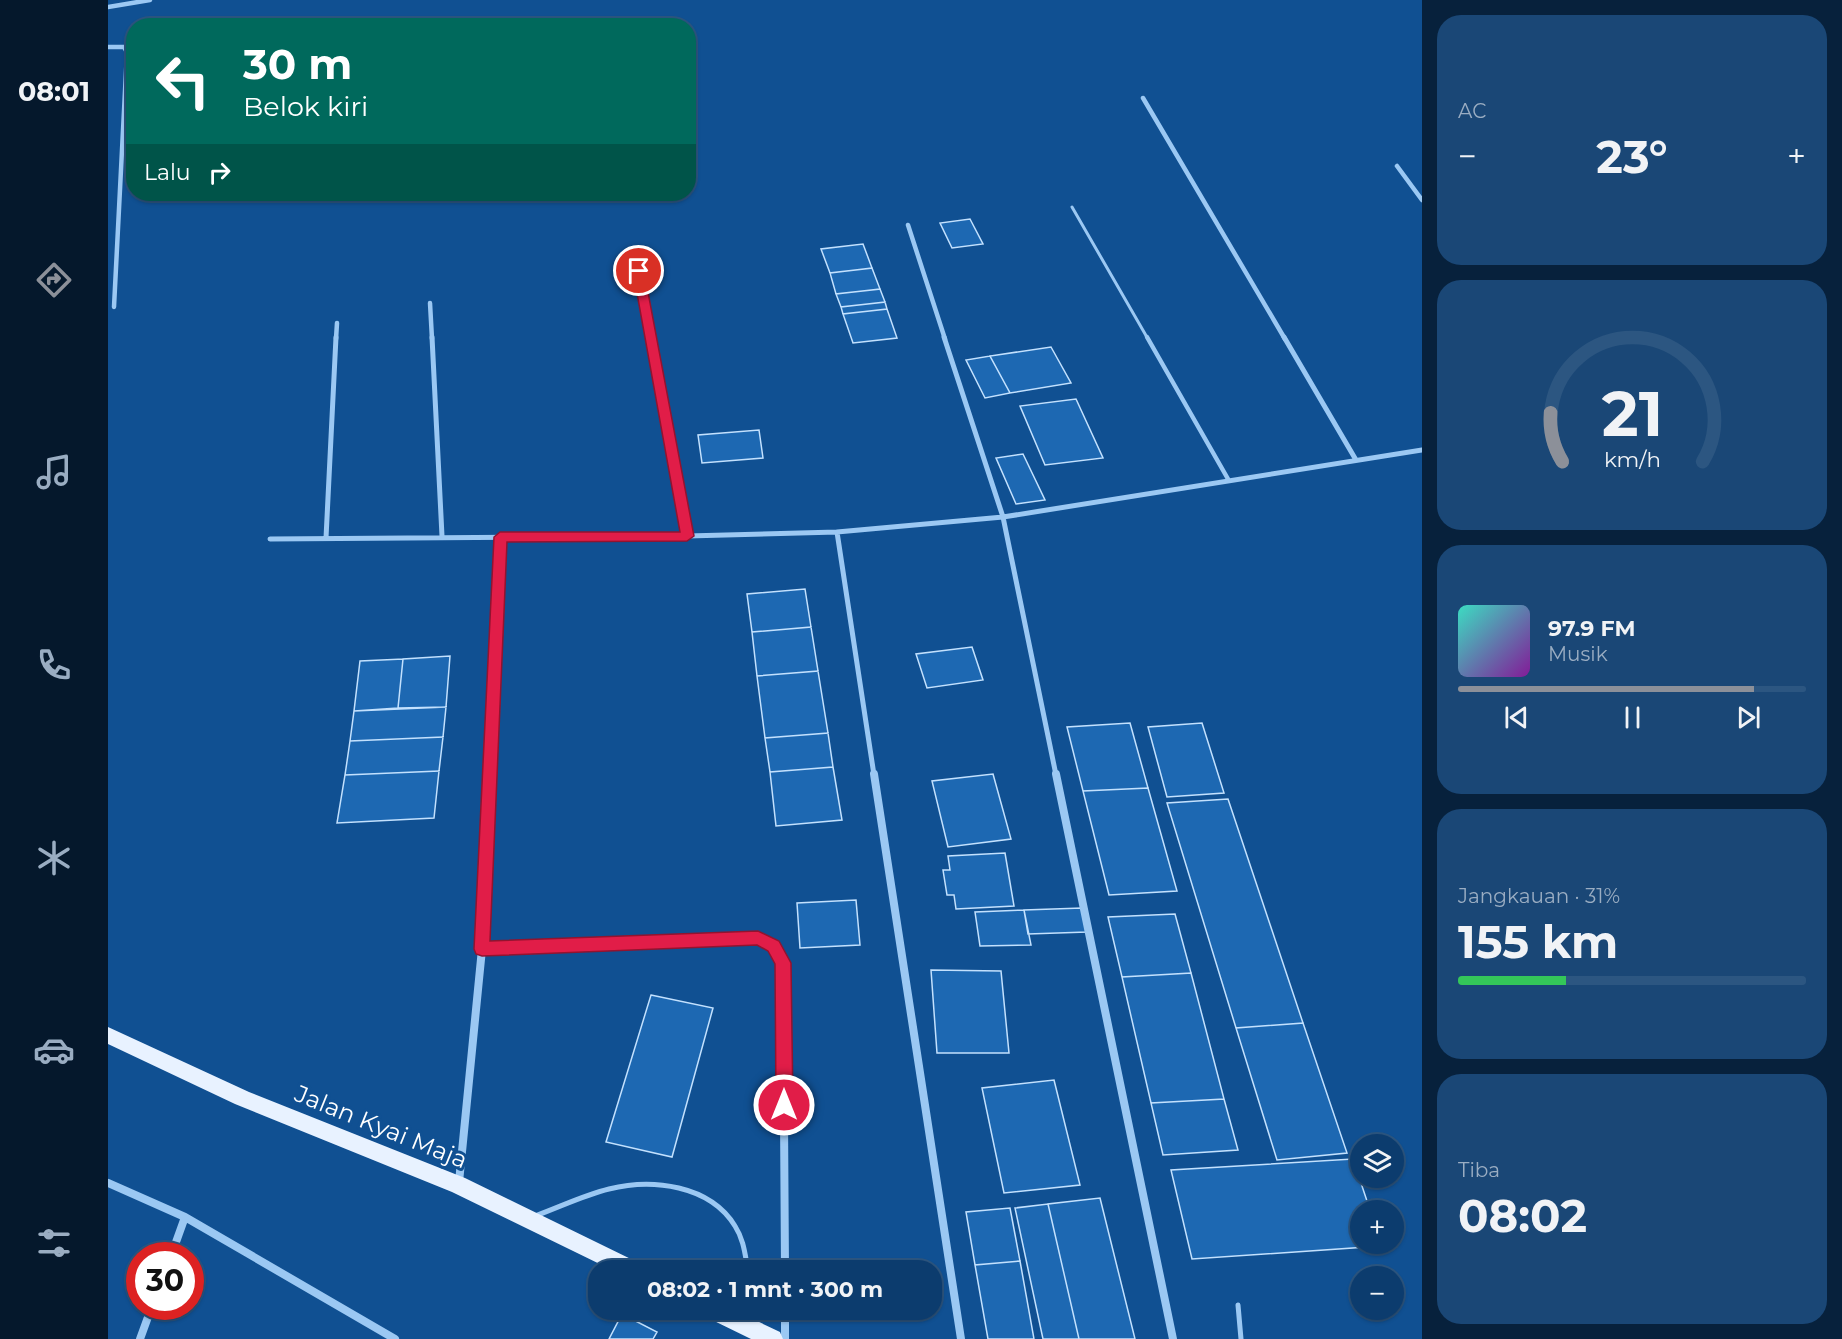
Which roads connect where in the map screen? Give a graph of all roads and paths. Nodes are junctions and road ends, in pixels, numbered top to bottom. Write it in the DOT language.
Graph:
graph roads {
  1 [pos="150,0"];
  2 [pos="108,7"];
  3 [pos="108,47"];
  4 [pos="126,50"];
  5 [pos="126,72"];
  6 [pos="1143,98"];
  7 [pos="1397,166"];
  8 [pos="1422,200"];
  9 [pos="1072,207"];
  10 [pos="908,225"];
  11 [pos="639,271"];
  12 [pos="430,303"];
  13 [pos="114,307"];
  14 [pos="337,323"];
  15 [pos="1422,450"];
  16 [pos="1356,460"];
  17 [pos="1228,479"];
  18 [pos="1004,517"];
  19 [pos="837,532"];
  20 [pos="442,536"];
  21 [pos="687,536"];
  22 [pos="500,537"];
  23 [pos="326,538"];
  24 [pos="270,539"];
  25 [pos="482,949"];
  26 [pos="108,1035"];
  27 [pos="108,1183"];
  28 [pos="458,1185"];
  29 [pos="185,1217"];
  30 [pos="527,1219"];
  31 [pos="176,1242"];
  32 [pos="611,1260"];
  33 [pos="746,1260"];
  34 [pos="785,1260"];
  35 [pos="1238,1305"];
  36 [pos="147,1320"];
  37 [pos="734,1320"];
  38 [pos="759,1320"];
  39 [pos="785,1320"];
  40 [pos="766,1335"];
  41 [pos="140,1339"];
  42 [pos="395,1339"];
  43 [pos="785,1339"];
  44 [pos="961,1339"];
  45 [pos="1173,1339"];
  46 [pos="1241,1339"];
  1 -- 2 [label="street"];
  3 -- 4 [label="street"];
  5 -- 13 [label="street"];
  6 -- 16 [label="street"];
  7 -- 8 [label="street"];
  9 -- 17 [label="lane"];
  10 -- 18 [label="street"];
  11 -- 21 [label="street"];
  12 -- 20 [label="street"];
  14 -- 23 [label="street"];
  15 -- 16 [label="street"];
  16 -- 17 [label="street"];
  17 -- 18 [label="street"];
  18 -- 19 [label="street"];
  18 -- 45 [label="street"];
  19 -- 21 [label="street"];
  19 -- 44 [label="street"];
  20 -- 22 [label="street"];
  20 -- 23 [label="street"];
  21 -- 22 [label="street"];
  22 -- 25 [label="street"];
  23 -- 24 [label="street"];
  25 -- 28 [label="street"];
  25 -- 34 [label="street"];
  26 -- 28 [label="main road, Jalan Kyai Maja"];
  27 -- 29 [label="street"];
  28 -- 30 [label="main road, Jalan Kyai Maja"];
  29 -- 31 [label="street"];
  29 -- 42 [label="street"];
  30 -- 32 [label="main road, Jalan Kyai Maja"];
  30 -- 33 [label="lane"];
  35 -- 46 [label="lane"];
  36 -- 41 [label="street"];
  37 -- 40 [label="main road"];
  38 -- 40 [label="lane"];
  39 -- 43 [label="street"];
}
